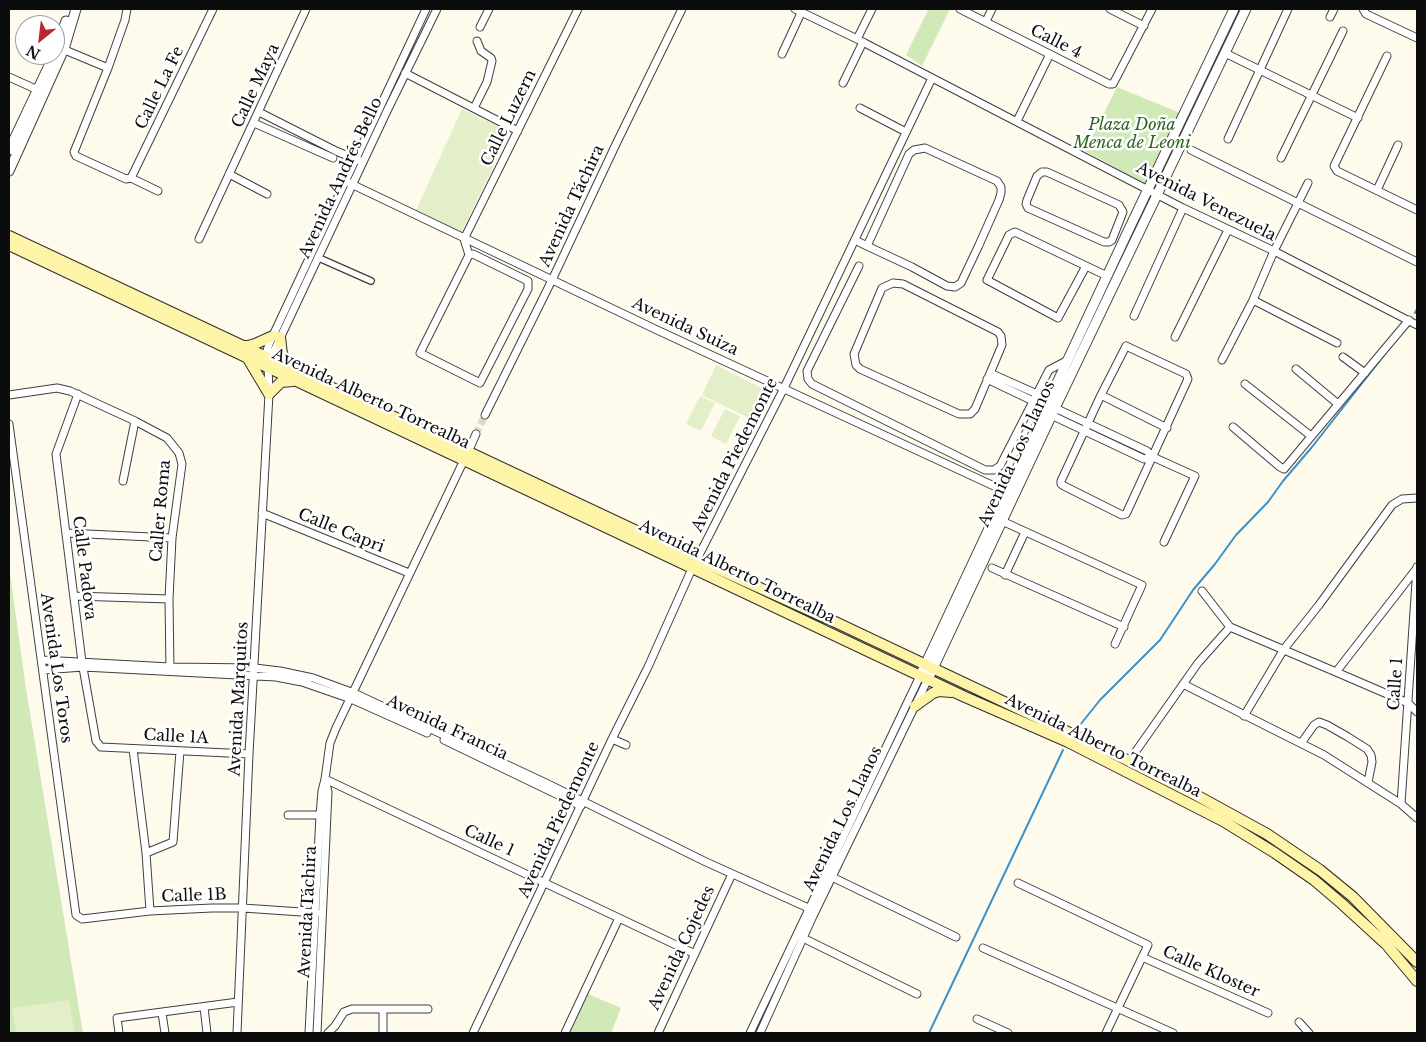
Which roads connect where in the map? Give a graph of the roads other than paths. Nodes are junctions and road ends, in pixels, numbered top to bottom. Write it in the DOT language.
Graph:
graph roads {
  1 [pos="69,9"];
  2 [pos="76,9"];
  3 [pos="127,9"];
  4 [pos="213,9"];
  5 [pos="306,9"];
  6 [pos="426,9"];
  7 [pos="437,9"];
  8 [pos="489,9"];
  9 [pos="578,9"];
  10 [pos="682,9"];
  11 [pos="872,9"];
  12 [pos="960,9"];
  13 [pos="992,9"];
  14 [pos="1110,9"];
  15 [pos="1152,9"];
  16 [pos="1234,9"];
  17 [pos="1246,9"];
  18 [pos="1288,9"];
  19 [pos="1334,9"];
  20 [pos="1364,9"];
  21 [pos="798,11"];
  22 [pos="1330,17"];
  23 [pos="986,21"];
  24 [pos="65,24"];
  25 [pos="1144,26"];
  26 [pos="480,27"];
  27 [pos="1343,31"];
  28 [pos="65,35"];
  29 [pos="1417,38"];
  30 [pos="860,40"];
  31 [pos="477,41"];
  32 [pos="65,53"];
  33 [pos="1225,53"];
  34 [pos="782,54"];
  35 [pos="1050,54"];
  36 [pos="1387,56"];
  37 [pos="52,65"];
  38 [pos="108,68"];
  39 [pos="1260,70"];
  40 [pos="405,73"];
  41 [pos="9,77"];
  42 [pos="932,78"];
  43 [pos="843,83"];
  44 [pos="41,92"];
  45 [pos="1312,95"];
  46 [pos="474,108"];
  47 [pos="860,108"];
  48 [pos="259,112"];
  49 [pos="1358,118"];
  50 [pos="1017,121"];
  51 [pos="254,122"];
  52 [pos="518,131"];
  53 [pos="906,132"];
  54 [pos="1228,139"];
  55 [pos="1398,145"];
  56 [pos="9,150"];
  57 [pos="1191,150"];
  58 [pos="335,155"];
  59 [pos="1281,158"];
  60 [pos="356,160"];
  61 [pos="363,162"];
  62 [pos="9,171"];
  63 [pos="230,174"];
  64 [pos="131,178"];
  65 [pos="345,181"];
  66 [pos="1308,183"];
  67 [pos="353,185"];
  68 [pos="1148,188"];
  69 [pos="1377,190"];
  70 [pos="158,192"];
  71 [pos="1157,193"];
  72 [pos="267,194"];
  73 [pos="1298,202"];
  74 [pos="1183,208"];
  75 [pos="1417,210"];
  76 [pos="1119,225"];
  77 [pos="1129,229"];
  78 [pos="1228,230"];
  79 [pos="9,236"];
  80 [pos="199,239"];
  81 [pos="464,239"];
  82 [pos="856,240"];
  83 [pos="9,245"];
  84 [pos="867,246"];
  85 [pos="9,250"];
  86 [pos="20,251"];
  87 [pos="1274,252"];
  88 [pos="469,256"];
  89 [pos="319,258"];
  90 [pos="1417,262"];
  91 [pos="860,266"];
  92 [pos="1086,266"];
  93 [pos="1107,276"];
  94 [pos="552,280"];
  95 [pos="371,281"];
  96 [pos="1253,300"];
  97 [pos="1134,316"];
  98 [pos="1409,320"];
  99 [pos="1417,325"];
  100 [pos="277,337"];
  101 [pos="1175,337"];
  102 [pos="1337,343"];
  103 [pos="241,345"];
  104 [pos="246,356"];
  105 [pos="1343,357"];
  106 [pos="1068,360"];
  107 [pos="1222,360"];
  108 [pos="267,362"];
  109 [pos="291,368"];
  110 [pos="1296,369"];
  111 [pos="1365,373"];
  112 [pos="989,376"];
  113 [pos="298,382"];
  114 [pos="1244,384"];
  115 [pos="784,388"];
  116 [pos="78,394"];
  117 [pos="270,394"];
  118 [pos="1036,394"];
  119 [pos="9,395"];
  120 [pos="1101,395"];
  121 [pos="1032,401"];
  122 [pos="1338,404"];
  123 [pos="1053,412"];
  124 [pos="485,416"];
  125 [pos="135,420"];
  126 [pos="1087,423"];
  127 [pos="9,424"];
  128 [pos="1233,427"];
  129 [pos="1167,428"];
  130 [pos="1084,431"];
  131 [pos="476,434"];
  132 [pos="1311,436"];
  133 [pos="922,438"];
  134 [pos="916,450"];
  135 [pos="466,456"];
  136 [pos="1153,457"];
  137 [pos="123,481"];
  138 [pos="1010,494"];
  139 [pos="1417,498"];
  140 [pos="262,513"];
  141 [pos="1002,521"];
  142 [pos="1025,532"];
  143 [pos="66,533"];
  144 [pos="172,538"];
  145 [pos="1164,542"];
  146 [pos="695,564"];
  147 [pos="1417,567"];
  148 [pos="992,568"];
  149 [pos="409,573"];
  150 [pos="1005,575"];
  151 [pos="1202,591"];
  152 [pos="74,596"];
  153 [pos="169,599"];
  154 [pos="1230,627"];
  155 [pos="1124,628"];
  156 [pos="1115,644"];
  157 [pos="1284,649"];
  158 [pos="42,660"];
  159 [pos="82,664"];
  160 [pos="170,669"];
  161 [pos="43,670"];
  162 [pos="255,672"];
  163 [pos="926,672"];
  164 [pos="1336,672"];
  165 [pos="1183,684"];
  166 [pos="957,692"];
  167 [pos="353,696"];
  168 [pos="1408,703"];
  169 [pos="915,706"];
  170 [pos="1417,712"];
  171 [pos="1244,716"];
  172 [pos="612,739"];
  173 [pos="1302,742"];
  174 [pos="626,745"];
  175 [pos="101,747"];
  176 [pos="133,749"];
  177 [pos="180,751"];
  178 [pos="250,754"];
  179 [pos="1129,761"];
  180 [pos="326,779"];
  181 [pos="1368,782"];
  182 [pos="325,791"];
  183 [pos="582,804"];
  184 [pos="1401,804"];
  185 [pos="288,815"];
  186 [pos="320,815"];
  187 [pos="1417,818"];
  188 [pos="146,853"];
  189 [pos="731,876"];
  190 [pos="832,877"];
  191 [pos="544,883"];
  192 [pos="1018,883"];
  193 [pos="243,908"];
  194 [pos="150,911"];
  195 [pos="811,912"];
  196 [pos="316,913"];
  197 [pos="76,915"];
  198 [pos="619,918"];
  199 [pos="956,937"];
  200 [pos="803,938"];
  201 [pos="984,948"];
  202 [pos="695,954"];
  203 [pos="1142,957"];
  204 [pos="1417,962"];
  205 [pos="1417,981"];
  206 [pos="917,994"];
  207 [pos="238,1002"];
  208 [pos="204,1007"];
  209 [pos="1118,1008"];
  210 [pos="383,1009"];
  211 [pos="428,1009"];
  212 [pos="162,1013"];
  213 [pos="1268,1013"];
  214 [pos="977,1019"];
  215 [pos="1299,1022"];
  216 [pos="119,1033"];
  217 [pos="165,1033"];
  218 [pos="207,1033"];
  219 [pos="236,1033"];
  220 [pos="309,1033"];
  221 [pos="316,1033"];
  222 [pos="328,1033"];
  223 [pos="384,1033"];
  224 [pos="473,1033"];
  225 [pos="565,1033"];
  226 [pos="658,1033"];
  227 [pos="750,1033"];
  228 [pos="760,1033"];
  229 [pos="1008,1033"];
  230 [pos="1106,1033"];
  231 [pos="1173,1033"];
  232 [pos="1308,1033"];
  1 -- 24 [label="street"];
  2 -- 28 [label="street"];
  3 -- 38 [label="street"];
  4 -- 64 [label="street, Calle La Fe"];
  5 -- 48 [label="street, Calle Maya"];
  6 -- 60 [label="street, Avenida Andrés Bello"];
  7 -- 40 [label="street, Avenida Andrés Bello"];
  8 -- 26 [label="street"];
  9 -- 52 [label="street, Calle Luzern"];
  10 -- 94 [label="street, Avenida Táchira"];
  11 -- 30 [label="street"];
  12 -- 23 [label="street, Calle 4"];
  13 -- 23 [label="street"];
  14 -- 25 [label="street"];
  15 -- 25 [label="street"];
  16 -- 68 [label="street, Avenida Los Llanos"];
  17 -- 33 [label="street, Avenida Los Llanos"];
  18 -- 39 [label="street"];
  19 -- 22 [label="street"];
  20 -- 29 [label="street"];
  21 -- 30 [label="street, Avenida Venezuela"];
  21 -- 34 [label="street"];
  23 -- 35 [label="street, Calle 4"];
  25 -- 35 [label="street, Calle 4"];
  27 -- 45 [label="street"];
  30 -- 42 [label="street, Avenida Venezuela"];
  30 -- 43 [label="street"];
  31 -- 46 [label="street"];
  32 -- 38 [label="street"];
  33 -- 39 [label="street"];
  33 -- 71 [label="street, Avenida Los Llanos"];
  35 -- 50 [label="street"];
  36 -- 49 [label="street"];
  37 -- 44 [label="street"];
  38 -- 64 [label="street"];
  39 -- 45 [label="street"];
  39 -- 54 [label="street"];
  40 -- 46 [label="street"];
  40 -- 61 [label="street, Avenida Andrés Bello"];
  41 -- 44 [label="street"];
  42 -- 50 [label="street, Avenida Venezuela"];
  42 -- 53 [label="street, Avenida Piedemonte"];
  44 -- 56 [label="street"];
  44 -- 62 [label="street"];
  45 -- 49 [label="street"];
  45 -- 59 [label="street"];
  46 -- 52 [label="street"];
  47 -- 53 [label="street"];
  48 -- 51 [label="street, Calle Maya"];
  48 -- 58 [label="street"];
  49 -- 69 [label="street"];
  50 -- 68 [label="street, Avenida Venezuela"];
  51 -- 58 [label="street"];
  51 -- 63 [label="street, Calle Maya"];
  52 -- 81 [label="street, Calle Luzern"];
  53 -- 82 [label="street, Avenida Piedemonte"];
  55 -- 69 [label="street"];
  57 -- 73 [label="street"];
  58 -- 60 [label="street"];
  60 -- 61 [label="street"];
  60 -- 65 [label="street, Avenida Andrés Bello"];
  61 -- 67 [label="street, Avenida Andrés Bello"];
  63 -- 72 [label="street"];
  63 -- 80 [label="street, Calle Maya"];
  64 -- 70 [label="street"];
  65 -- 67 [label="street, Avenida Suiza"];
  65 -- 100 [label="street, Avenida Andrés Bello"];
  66 -- 73 [label="street"];
  67 -- 81 [label="street, Avenida Suiza"];
  67 -- 89 [label="street, Avenida Andrés Bello"];
  68 -- 71 [label="street, Avenida Venezuela"];
  68 -- 77 [label="street, Avenida Los Llanos"];
  69 -- 75 [label="street"];
  71 -- 74 [label="street, Avenida Venezuela"];
  71 -- 123 [label="street, Avenida Los Llanos"];
  73 -- 87 [label="street"];
  73 -- 90 [label="street"];
  74 -- 78 [label="street, Avenida Venezuela"];
  74 -- 97 [label="street"];
  76 -- 76 [label="street"];
  76 -- 77 [label="street"];
  77 -- 93 [label="street, Avenida Los Llanos"];
  78 -- 87 [label="street, Avenida Venezuela"];
  78 -- 101 [label="street"];
  79 -- 103 [label="main road, Avenida Alberto Torrealba"];
  81 -- 88 [label="street"];
  81 -- 94 [label="street, Avenida Suiza"];
  82 -- 84 [label="street"];
  82 -- 115 [label="street, Avenida Piedemonte"];
  83 -- 86 [label="main road, Avenida Alberto Torrealba"];
  84 -- 84 [label="street"];
  85 -- 86 [label="main road"];
  86 -- 104 [label="main road, Avenida Alberto Torrealba"];
  87 -- 96 [label="street"];
  87 -- 98 [label="street, Avenida Venezuela"];
  88 -- 88 [label="street"];
  89 -- 95 [label="street"];
  89 -- 100 [label="street, Avenida Andrés Bello"];
  91 -- 133 [label="street"];
  92 -- 92 [label="street"];
  92 -- 93 [label="street"];
  93 -- 106 [label="street, Avenida Los Llanos"];
  94 -- 115 [label="street, Avenida Suiza"];
  94 -- 124 [label="street, Avenida Táchira"];
  96 -- 102 [label="street"];
  96 -- 107 [label="street"];
  98 -- 99 [label="street, Avenida Venezuela"];
  98 -- 111 [label="street"];
  100 -- 103 [label="main road"];
  100 -- 108 [label="street, Avenida Andrés Bello"];
  100 -- 109 [label="main road"];
  103 -- 108 [label="main road, Avenida Alberto Torrealba"];
  104 -- 108 [label="main road, Avenida Alberto Torrealba"];
  104 -- 117 [label="main road"];
  105 -- 111 [label="street"];
  106 -- 118 [label="street"];
  106 -- 138 [label="street, Avenida Los Llanos"];
  108 -- 109 [label="main road, Avenida Alberto Torrealba"];
  108 -- 113 [label="main road, Avenida Alberto Torrealba"];
  108 -- 117 [label="street, Avenida Marquitos"];
  109 -- 135 [label="main road, Avenida Alberto Torrealba"];
  110 -- 122 [label="street"];
  111 -- 122 [label="street"];
  112 -- 112 [label="street"];
  112 -- 118 [label="street"];
  112 -- 121 [label="street"];
  113 -- 117 [label="main road"];
  113 -- 135 [label="main road, Avenida Alberto Torrealba"];
  114 -- 132 [label="street"];
  115 -- 134 [label="street, Avenida Suiza"];
  115 -- 146 [label="street, Avenida Piedemonte"];
  116 -- 119 [label="street, Caller Roma"];
  116 -- 125 [label="street, Caller Roma"];
  116 -- 143 [label="street, Calle Padova"];
  117 -- 140 [label="street, Avenida Marquitos"];
  118 -- 121 [label="street"];
  120 -- 126 [label="street"];
  120 -- 129 [label="street"];
  120 -- 129 [label="street"];
  121 -- 133 [label="street"];
  122 -- 132 [label="street"];
  123 -- 126 [label="street"];
  123 -- 130 [label="street"];
  123 -- 138 [label="street, Avenida Los Llanos"];
  125 -- 137 [label="street"];
  125 -- 144 [label="street, Caller Roma"];
  126 -- 130 [label="street"];
  126 -- 136 [label="street"];
  127 -- 158 [label="street, Avenida Los Toros"];
  128 -- 132 [label="street"];
  129 -- 136 [label="street"];
  130 -- 136 [label="street"];
  130 -- 136 [label="street"];
  131 -- 135 [label="street"];
  133 -- 134 [label="street"];
  134 -- 138 [label="street, Avenida Suiza"];
  135 -- 146 [label="main road, Avenida Alberto Torrealba"];
  135 -- 149 [label="street"];
  136 -- 145 [label="street"];
  138 -- 141 [label="street, Avenida Los Llanos"];
  138 -- 163 [label="street, Avenida Los Llanos"];
  139 -- 157 [label="street"];
  140 -- 149 [label="street, Calle Capri"];
  140 -- 162 [label="street, Avenida Marquitos"];
  141 -- 142 [label="street"];
  141 -- 163 [label="street, Avenida Los Llanos"];
  142 -- 150 [label="street"];
  142 -- 155 [label="street"];
  143 -- 144 [label="street"];
  143 -- 152 [label="street, Calle Padova"];
  144 -- 153 [label="street, Caller Roma"];
  146 -- 163 [label="main road, Avenida Alberto Torrealba"];
  146 -- 172 [label="street, Avenida Piedemonte"];
  147 -- 164 [label="street"];
  147 -- 168 [label="street, Calle 1"];
  148 -- 150 [label="street"];
  149 -- 167 [label="street"];
  150 -- 155 [label="street"];
  151 -- 154 [label="street"];
  152 -- 153 [label="street"];
  152 -- 159 [label="street, Calle Padova"];
  153 -- 160 [label="street, Caller Roma"];
  154 -- 157 [label="street"];
  154 -- 165 [label="street"];
  155 -- 156 [label="street"];
  157 -- 164 [label="street"];
  157 -- 171 [label="street"];
  158 -- 159 [label="street, Avenida Francia"];
  158 -- 161 [label="street, Avenida Los Toros"];
  159 -- 160 [label="street, Avenida Francia"];
  159 -- 161 [label="street, Avenida Francia"];
  159 -- 175 [label="street, Calle Padova"];
  160 -- 162 [label="street, Avenida Francia"];
  161 -- 197 [label="street, Avenida Los Toros"];
  162 -- 167 [label="street, Avenida Francia"];
  162 -- 178 [label="street, Avenida Marquitos"];
  163 -- 166 [label="main road, Avenida Alberto Torrealba"];
  163 -- 169 [label="street, Avenida Los Llanos"];
  163 -- 179 [label="main road, Avenida Alberto Torrealba"];
  163 -- 195 [label="street, Avenida Los Llanos"];
  164 -- 168 [label="street"];
  165 -- 171 [label="street"];
  165 -- 179 [label="street"];
  166 -- 169 [label="main road"];
  166 -- 205 [label="main road, Avenida Alberto Torrealba"];
  167 -- 180 [label="street"];
  167 -- 183 [label="street, Avenida Francia"];
  168 -- 170 [label="street"];
  168 -- 184 [label="street, Calle 1"];
  169 -- 190 [label="street, Avenida Los Llanos"];
  171 -- 173 [label="street"];
  172 -- 174 [label="street"];
  172 -- 183 [label="street, Avenida Piedemonte"];
  173 -- 181 [label="street"];
  173 -- 181 [label="street"];
  175 -- 176 [label="street, Calle 1A"];
  176 -- 177 [label="street, Calle 1A"];
  176 -- 188 [label="street"];
  177 -- 178 [label="street, Calle 1A"];
  177 -- 188 [label="street"];
  178 -- 193 [label="street, Avenida Marquitos"];
  179 -- 204 [label="main road, Avenida Alberto Torrealba"];
  180 -- 182 [label="street"];
  180 -- 191 [label="street, Calle 1"];
  181 -- 184 [label="street"];
  182 -- 186 [label="street"];
  182 -- 221 [label="street, Avenida Táchira"];
  183 -- 189 [label="street, Avenida Francia"];
  183 -- 191 [label="street, Avenida Piedemonte"];
  184 -- 187 [label="street"];
  185 -- 186 [label="street"];
  186 -- 196 [label="street"];
  188 -- 194 [label="street"];
  189 -- 195 [label="street, Avenida Francia"];
  189 -- 202 [label="street, Avenida Cojedes"];
  190 -- 195 [label="street, Avenida Los Llanos"];
  190 -- 199 [label="street, Avenida Los Llanos"];
  191 -- 198 [label="street, Calle 1"];
  191 -- 224 [label="street, Avenida Piedemonte"];
  192 -- 203 [label="street"];
  193 -- 194 [label="street, Calle 1B"];
  193 -- 196 [label="street, Calle 1B"];
  193 -- 207 [label="street, Avenida Marquitos"];
  194 -- 197 [label="street, Calle 1B"];
  195 -- 200 [label="street, Avenida Los Llanos"];
  195 -- 227 [label="street, Avenida Los Llanos"];
  196 -- 220 [label="street"];
  198 -- 202 [label="street, Calle 1"];
  198 -- 225 [label="street"];
  200 -- 206 [label="street"];
  200 -- 228 [label="street, Avenida Los Llanos"];
  201 -- 209 [label="street"];
  202 -- 226 [label="street, Avenida Cojedes"];
  203 -- 209 [label="street"];
  203 -- 213 [label="street, Calle Kloster"];
  207 -- 208 [label="street"];
  207 -- 219 [label="street, Avenida Marquitos"];
  208 -- 212 [label="street"];
  208 -- 218 [label="street"];
  209 -- 230 [label="street"];
  209 -- 231 [label="street"];
  210 -- 211 [label="street"];
  210 -- 222 [label="street"];
  210 -- 223 [label="street"];
  212 -- 216 [label="street"];
  212 -- 217 [label="street"];
  214 -- 229 [label="street"];
  215 -- 232 [label="street"];
}
